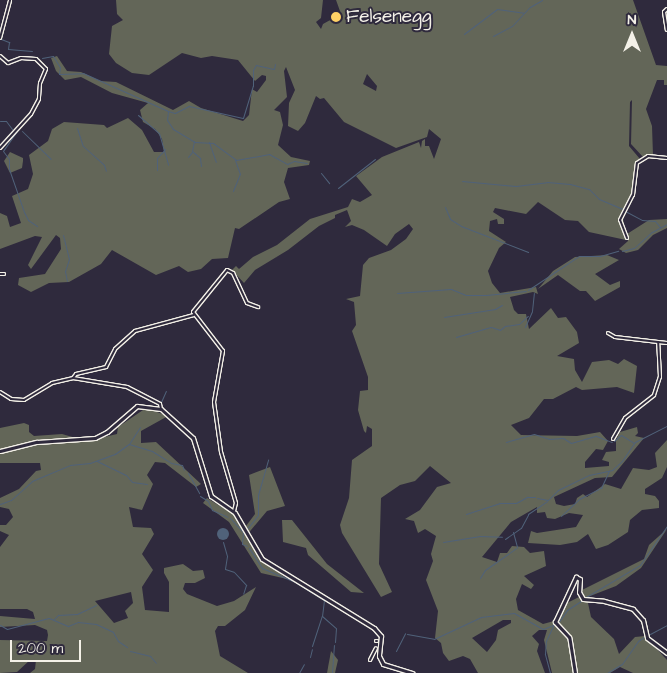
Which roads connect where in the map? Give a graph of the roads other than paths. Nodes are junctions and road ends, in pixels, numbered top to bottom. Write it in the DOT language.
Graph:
graph roads {
  1 [pos="10,0"];
  2 [pos="667,9"];
  3 [pos="667,30"];
  4 [pos="0,38"];
  5 [pos="0,56"];
  6 [pos="0,148"];
  7 [pos="667,158"];
  8 [pos="628,238"];
  9 [pos="0,274"];
  10 [pos="4,274"];
  11 [pos="258,307"];
  12 [pos="194,315"];
  13 [pos="608,333"];
  14 [pos="658,342"];
  15 [pos="667,342"];
  16 [pos="73,378"];
  17 [pos="0,392"];
  18 [pos="161,408"];
  19 [pos="613,439"];
  20 [pos="0,451"];
  21 [pos="234,511"];
  22 [pos="381,637"];
  23 [pos="376,640"];
  24 [pos="376,648"];
  25 [pos="667,653"];
  26 [pos="370,660"];
  27 [pos="413,673"];
  28 [pos="575,673"];
  1 -- 4 [label="street"];
  2 -- 3 [label="street"];
  5 -- 6 [label="street"];
  7 -- 8 [label="street"];
  9 -- 10 [label="street"];
  11 -- 12 [label="street"];
  12 -- 16 [label="street"];
  12 -- 21 [label="street"];
  13 -- 14 [label="street"];
  14 -- 15 [label="street"];
  14 -- 19 [label="street"];
  16 -- 17 [label="street"];
  16 -- 18 [label="street"];
  18 -- 20 [label="street"];
  18 -- 21 [label="street"];
  21 -- 22 [label="street"];
  22 -- 23 [label="street"];
  22 -- 27 [label="street"];
  24 -- 26 [label="street"];
  25 -- 28 [label="street"];
}
